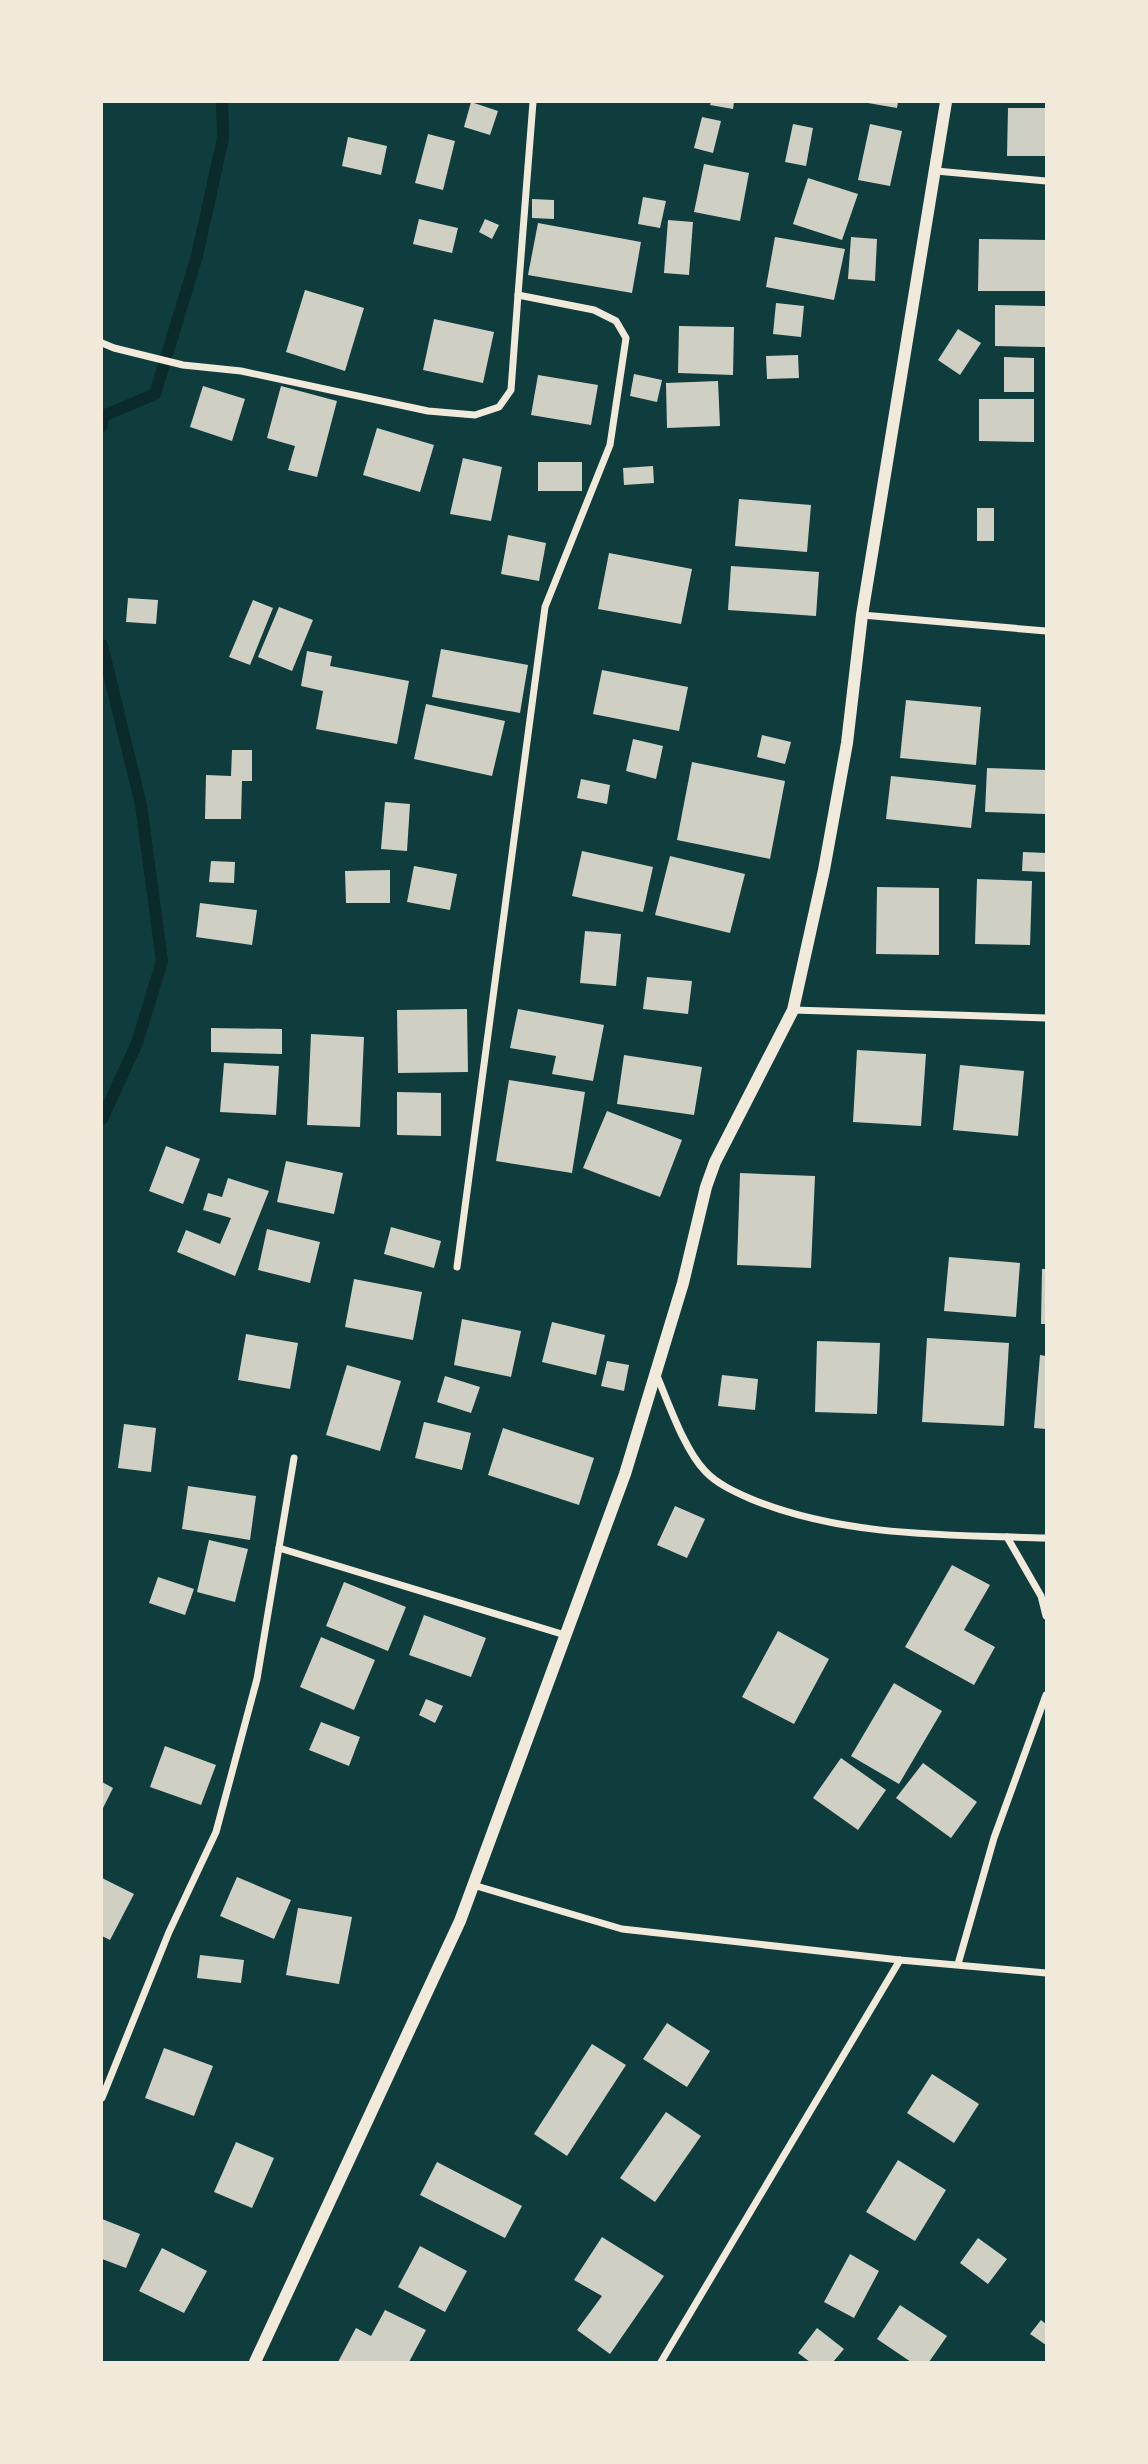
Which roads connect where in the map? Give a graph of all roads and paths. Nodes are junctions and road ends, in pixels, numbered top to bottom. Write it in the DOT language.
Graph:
graph roads {
  1 [pos="533,102"];
  2 [pos="946,102"];
  3 [pos="936,171"];
  4 [pos="1046,181"];
  5 [pos="518,295"];
  6 [pos="102,343"];
  7 [pos="862,615"];
  8 [pos="1046,631"];
  9 [pos="793,1010"];
  10 [pos="1046,1018"];
  11 [pos="457,1266"];
  12 [pos="656,1375"];
  13 [pos="294,1458"];
  14 [pos="1007,1537"];
  15 [pos="1046,1538"];
  16 [pos="279,1548"];
  17 [pos="1046,1616"];
  18 [pos="565,1635"];
  19 [pos="1046,1695"];
  20 [pos="473,1885"];
  21 [pos="900,1960"];
  22 [pos="958,1965"];
  23 [pos="1046,1973"];
  24 [pos="102,2098"];
  25 [pos="255,2362"];
  26 [pos="661,2362"];
  1 -- 5 [label="street"];
  2 -- 3 [label="street"];
  3 -- 4 [label="street"];
  3 -- 7 [label="street"];
  5 -- 6 [label="street"];
  5 -- 11 [label="street"];
  7 -- 8 [label="street"];
  7 -- 9 [label="street"];
  9 -- 10 [label="street"];
  9 -- 12 [label="street"];
  12 -- 14 [label="street"];
  12 -- 18 [label="street"];
  13 -- 16 [label="street"];
  14 -- 15 [label="street"];
  14 -- 17 [label="street"];
  16 -- 18 [label="street"];
  16 -- 24 [label="street"];
  18 -- 20 [label="street"];
  19 -- 22 [label="street"];
  20 -- 21 [label="street"];
  20 -- 25 [label="street"];
  21 -- 22 [label="street"];
  21 -- 26 [label="street"];
  22 -- 23 [label="street"];
}
